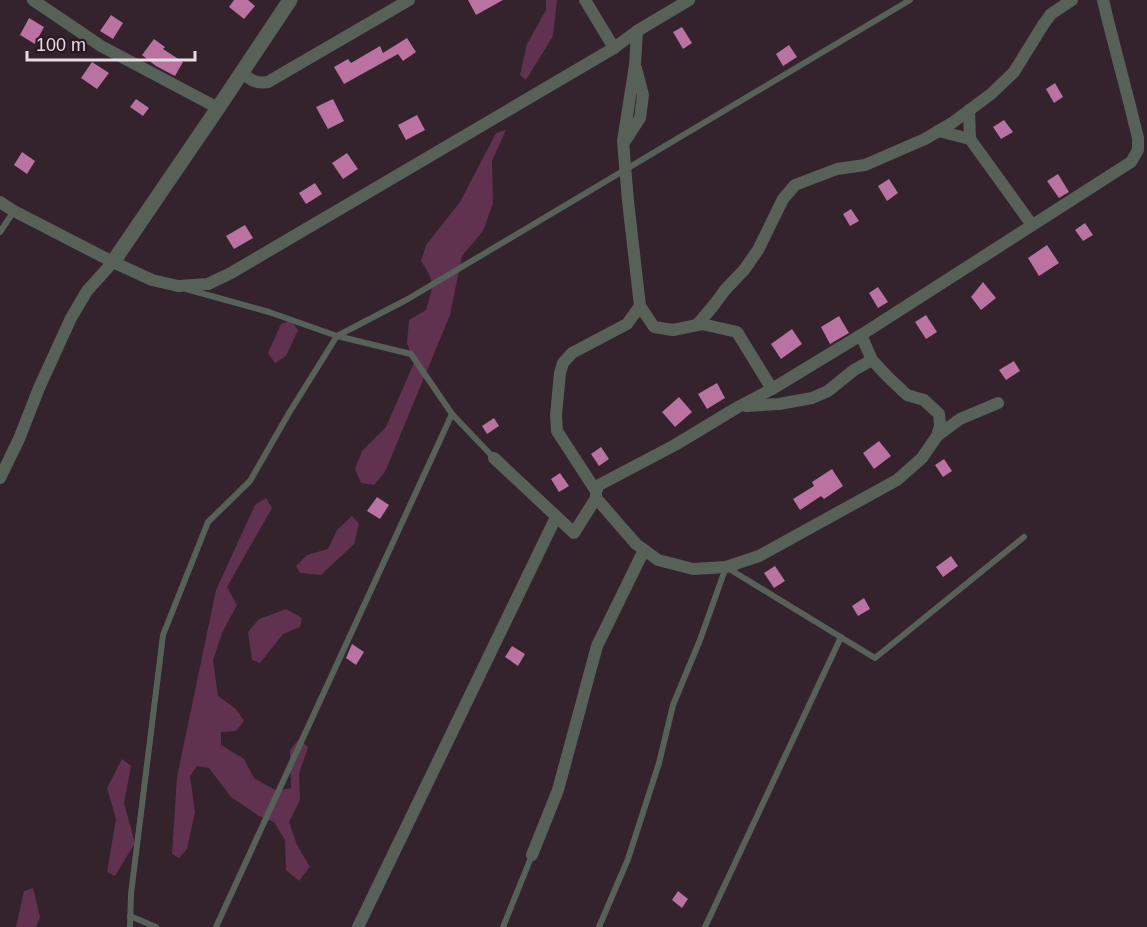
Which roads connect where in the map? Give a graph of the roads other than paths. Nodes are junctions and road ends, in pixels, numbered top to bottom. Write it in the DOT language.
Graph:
graph roads {
  1 [pos="33,0"];
  2 [pos="409,0"];
  3 [pos="585,0"];
  4 [pos="689,0"];
  5 [pos="910,0"];
  6 [pos="1072,0"];
  7 [pos="1104,0"];
  8 [pos="288,1"];
  9 [pos="637,31"];
  10 [pos="614,48"];
  11 [pos="242,73"];
  12 [pos="218,108"];
  13 [pos="969,110"];
  14 [pos="938,131"];
  15 [pos="970,139"];
  16 [pos="625,170"];
  17 [pos="0,201"];
  18 [pos="14,211"];
  19 [pos="1032,225"];
  20 [pos="0,232"];
  21 [pos="112,262"];
  22 [pos="178,286"];
  23 [pos="640,306"];
  24 [pos="697,325"];
  25 [pos="861,334"];
  26 [pos="337,336"];
  27 [pos="872,360"];
  28 [pos="785,381"];
  29 [pos="772,389"];
  30 [pos="998,403"];
  31 [pos="773,404"];
  32 [pos="738,407"];
  33 [pos="452,414"];
  34 [pos="939,414"];
  35 [pos="960,419"];
  36 [pos="938,436"];
  37 [pos="495,458"];
  38 [pos="0,478"];
  39 [pos="596,495"];
  40 [pos="556,518"];
  41 [pos="1024,537"];
  42 [pos="644,550"];
  43 [pos="726,567"];
  44 [pos="841,637"];
  45 [pos="532,855"];
  46 [pos="130,916"];
  47 [pos="130,927"];
  48 [pos="156,927"];
  49 [pos="216,927"];
  50 [pos="358,927"];
  51 [pos="503,927"];
  52 [pos="599,927"];
  53 [pos="705,927"];
  1 -- 12 [label="street"];
  2 -- 11 [label="street"];
  3 -- 10 [label="street"];
  4 -- 9 [label="street"];
  5 -- 16 [label="lane"];
  6 -- 13 [label="street"];
  7 -- 19 [label="street"];
  8 -- 11 [label="street"];
  9 -- 10 [label="street"];
  9 -- 16 [label="street"];
  10 -- 22 [label="street"];
  11 -- 12 [label="street"];
  12 -- 21 [label="street"];
  13 -- 14 [label="street"];
  13 -- 15 [label="street"];
  14 -- 15 [label="street"];
  14 -- 24 [label="street"];
  15 -- 19 [label="street"];
  16 -- 23 [label="street"];
  16 -- 26 [label="lane"];
  17 -- 18 [label="street"];
  18 -- 20 [label="lane"];
  18 -- 21 [label="street"];
  19 -- 25 [label="street"];
  21 -- 22 [label="street"];
  21 -- 38 [label="street"];
  22 -- 26 [label="lane"];
  23 -- 24 [label="street"];
  23 -- 39 [label="street"];
  24 -- 29 [label="street"];
  25 -- 27 [label="street"];
  25 -- 28 [label="street"];
  26 -- 33 [label="lane"];
  26 -- 46 [label="lane"];
  27 -- 31 [label="street"];
  27 -- 34 [label="street"];
  28 -- 29 [label="street"];
  28 -- 31 [label="street"];
  29 -- 32 [label="street"];
  30 -- 35 [label="street"];
  31 -- 32 [label="street"];
  32 -- 39 [label="street"];
  33 -- 37 [label="lane"];
  33 -- 49 [label="lane"];
  34 -- 35 [label="street"];
  34 -- 36 [label="street"];
  35 -- 36 [label="street"];
  36 -- 43 [label="street"];
  37 -- 40 [label="street"];
  39 -- 40 [label="street"];
  39 -- 42 [label="street"];
  40 -- 50 [label="street"];
  41 -- 44 [label="lane"];
  42 -- 43 [label="street"];
  42 -- 45 [label="street"];
  43 -- 44 [label="lane"];
  43 -- 52 [label="lane"];
  44 -- 53 [label="lane"];
  45 -- 51 [label="lane"];
  46 -- 47 [label="lane"];
  46 -- 48 [label="lane"];
}
